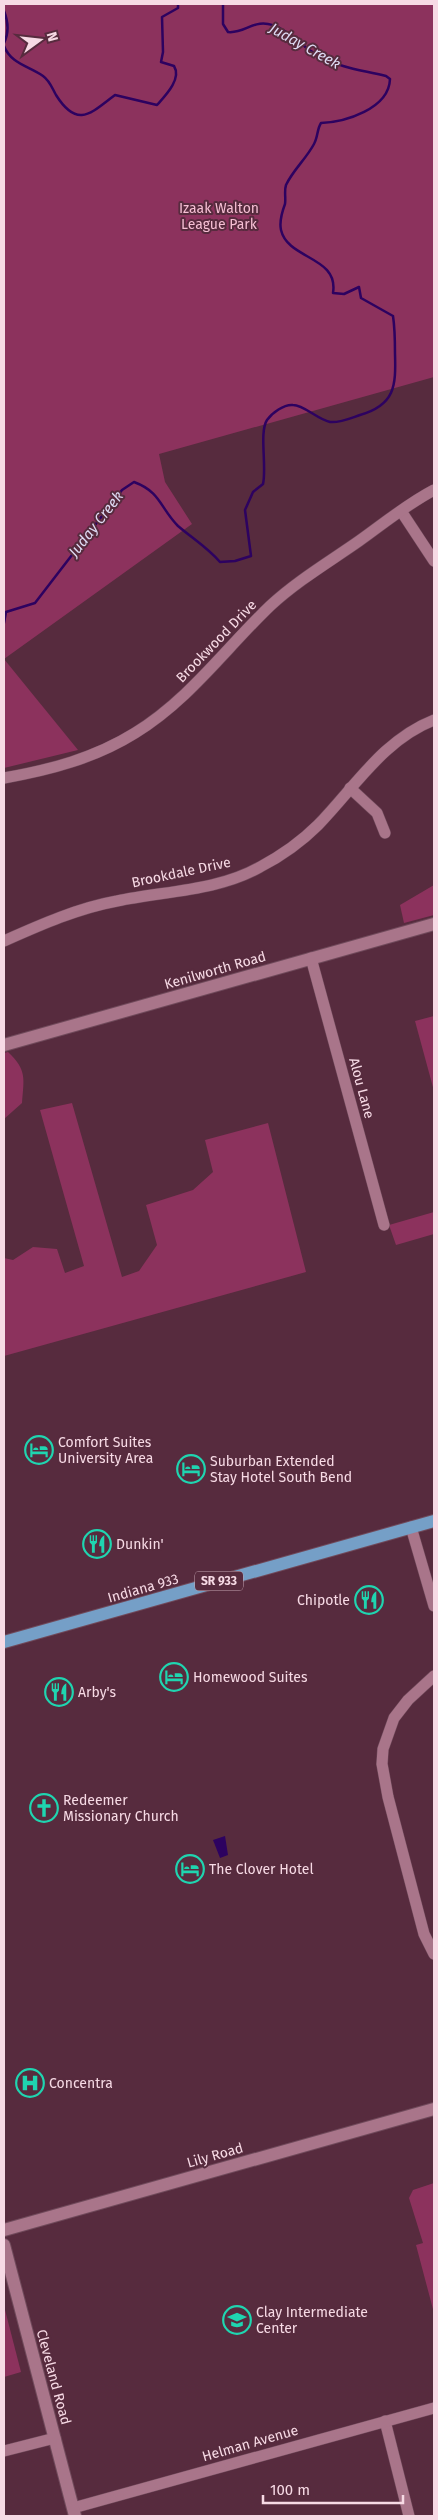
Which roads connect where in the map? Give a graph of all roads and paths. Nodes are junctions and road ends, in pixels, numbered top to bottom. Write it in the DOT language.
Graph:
graph roads {
  1 [pos="434,490"];
  2 [pos="401,511"];
  3 [pos="434,561"];
  4 [pos="434,720"];
  5 [pos="4,778"];
  6 [pos="350,788"];
  7 [pos="385,833"];
  8 [pos="434,924"];
  9 [pos="4,941"];
  10 [pos="311,958"];
  11 [pos="4,1045"];
  12 [pos="384,1225"];
  13 [pos="434,1521"];
  14 [pos="412,1527"];
  15 [pos="434,1606"];
  16 [pos="4,1642"];
  17 [pos="434,1676"];
  18 [pos="434,1954"];
  19 [pos="434,2110"];
  20 [pos="4,2230"];
  21 [pos="4,2245"];
  22 [pos="434,2408"];
  23 [pos="384,2421"];
  24 [pos="55,2438"];
  25 [pos="4,2451"];
  26 [pos="74,2512"];
  27 [pos="409,2516"];
  1 -- 2 [label="street, Brookwood Drive"];
  2 -- 3 [label="street"];
  2 -- 5 [label="street, Brookwood Drive"];
  4 -- 6 [label="street, Brookdale Drive"];
  6 -- 7 [label="street"];
  6 -- 9 [label="street, Brookdale Drive"];
  8 -- 10 [label="street, Kenilworth Road"];
  10 -- 11 [label="street, Kenilworth Road"];
  10 -- 12 [label="street, Alou Lane"];
  13 -- 14 [label="main road, Indiana 933 / SR 933"];
  14 -- 15 [label="street"];
  14 -- 16 [label="main road, Indiana 933 / SR 933"];
  17 -- 18 [label="street"];
  19 -- 20 [label="street, Lily Road"];
  21 -- 24 [label="street, Cleveland Road"];
  22 -- 23 [label="street, Helman Avenue"];
  23 -- 26 [label="street, Helman Avenue"];
  23 -- 27 [label="street"];
  24 -- 25 [label="street"];
  24 -- 26 [label="street, Cleveland Road"];
}
